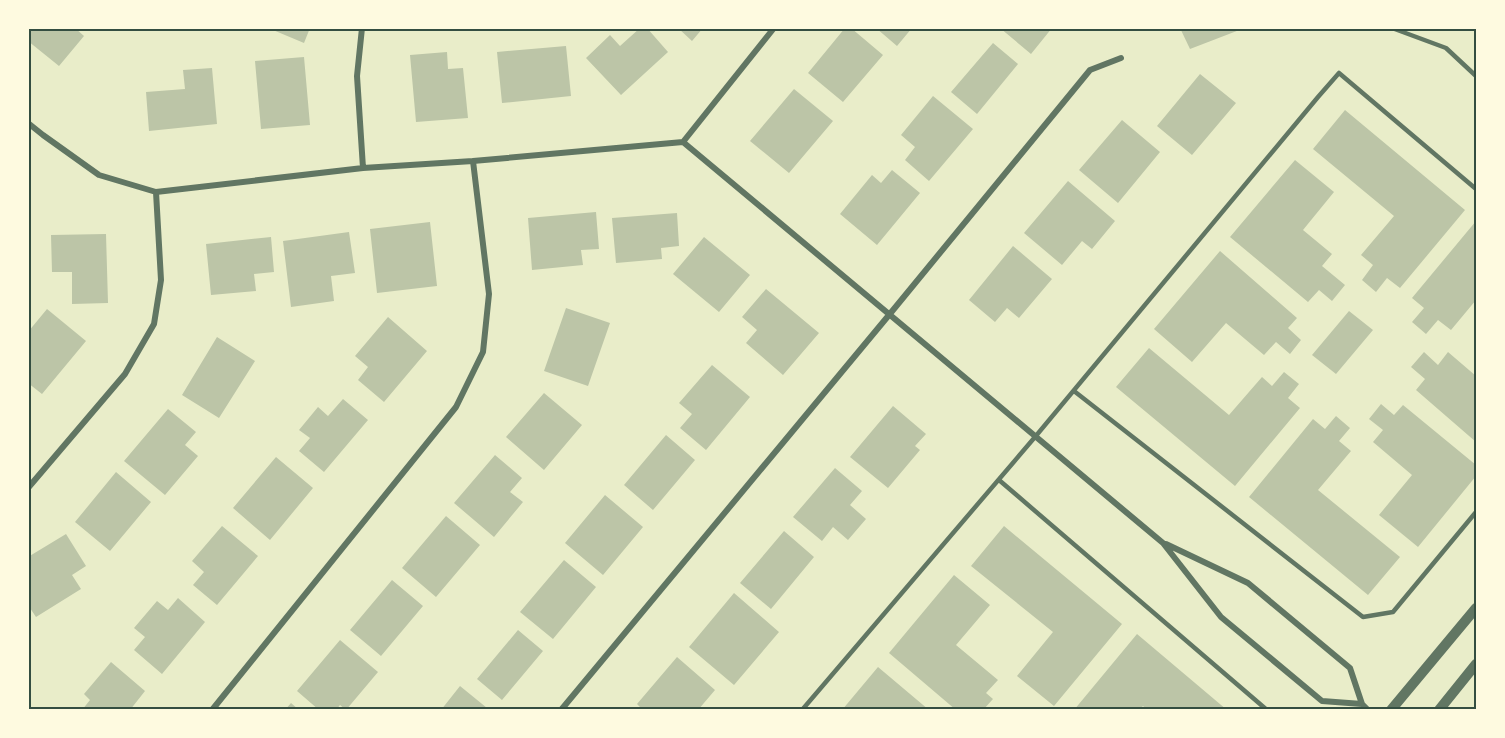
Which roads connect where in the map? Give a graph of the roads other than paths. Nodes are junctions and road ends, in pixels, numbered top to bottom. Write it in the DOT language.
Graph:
graph roads {
  1 [pos="362,28"];
  2 [pos="774,28"];
  3 [pos="1392,28"];
  4 [pos="1121,58"];
  5 [pos="1476,76"];
  6 [pos="28,123"];
  7 [pos="683,142"];
  8 [pos="473,161"];
  9 [pos="363,168"];
  10 [pos="1476,189"];
  11 [pos="156,192"];
  12 [pos="889,315"];
  13 [pos="1074,391"];
  14 [pos="1035,437"];
  15 [pos="999,480"];
  16 [pos="28,488"];
  17 [pos="1476,512"];
  18 [pos="1163,543"];
  19 [pos="1476,608"];
  20 [pos="1476,664"];
  21 [pos="1362,704"];
  22 [pos="212,710"];
  23 [pos="561,710"];
  24 [pos="802,710"];
  25 [pos="1266,710"];
  26 [pos="1368,710"];
  27 [pos="1391,710"];
  28 [pos="1439,710"];
  1 -- 9 [label="street"];
  2 -- 7 [label="street"];
  3 -- 5 [label="lane"];
  4 -- 12 [label="street"];
  6 -- 11 [label="street"];
  7 -- 8 [label="street"];
  7 -- 12 [label="street"];
  8 -- 9 [label="street"];
  8 -- 22 [label="street"];
  9 -- 11 [label="street"];
  10 -- 13 [label="lane"];
  11 -- 16 [label="street"];
  12 -- 14 [label="street"];
  12 -- 23 [label="street"];
  13 -- 14 [label="lane"];
  13 -- 17 [label="lane"];
  14 -- 15 [label="lane"];
  14 -- 18 [label="street"];
  15 -- 24 [label="lane"];
  15 -- 25 [label="lane"];
  18 -- 21 [label="street"];
  18 -- 21 [label="street"];
  19 -- 27 [label="street"];
  20 -- 28 [label="street"];
  21 -- 26 [label="street"];
}
